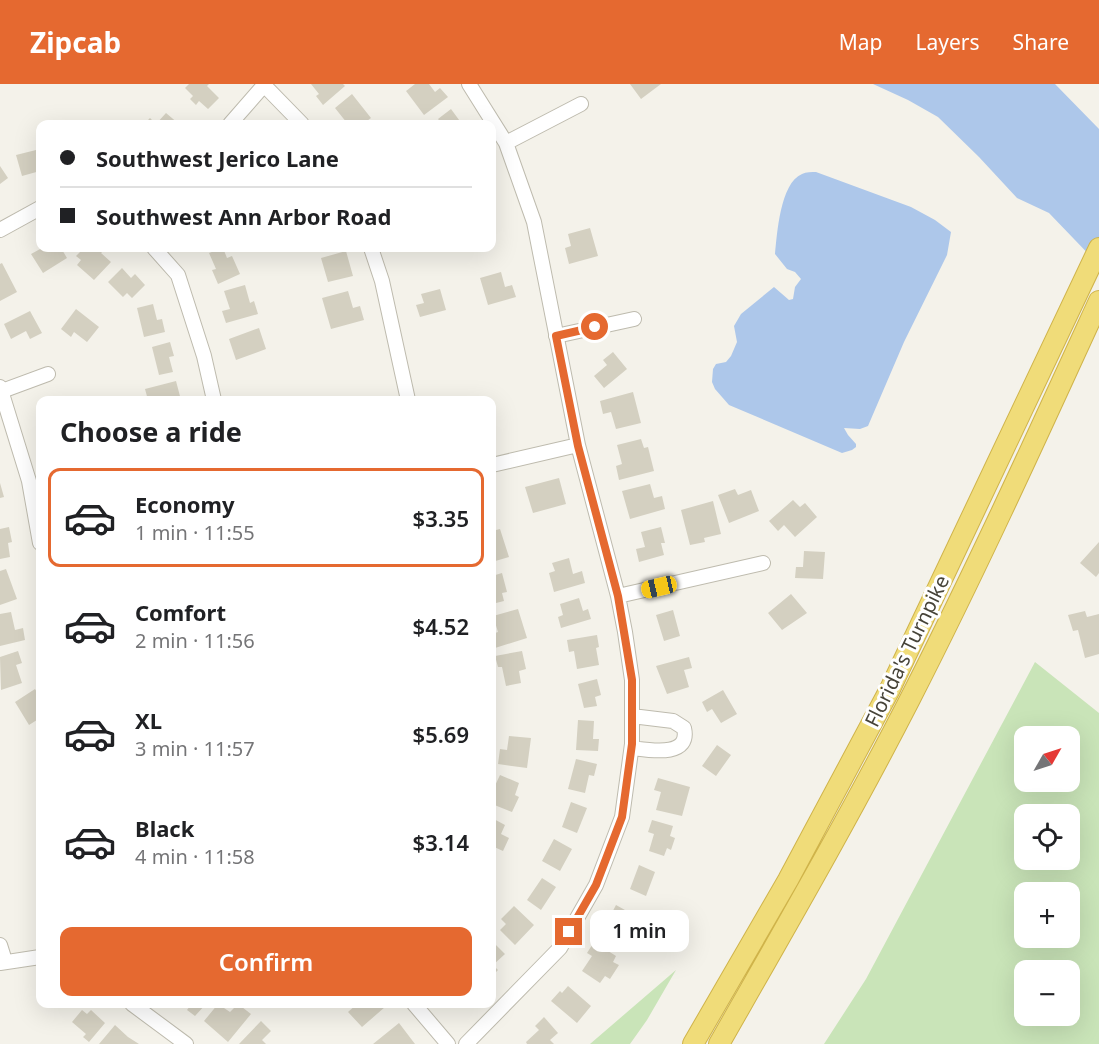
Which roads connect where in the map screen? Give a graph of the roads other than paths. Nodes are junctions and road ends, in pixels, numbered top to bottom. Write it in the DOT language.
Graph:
graph roads {
  1 [pos="264,84"];
  2 [pos="469,84"];
  3 [pos="581,104"];
  4 [pos="233,120"];
  5 [pos="298,120"];
  6 [pos="492,120"];
  7 [pos="496,127"];
  8 [pos="506,143"];
  9 [pos="36,210"];
  10 [pos="0,230"];
  11 [pos="1099,248"];
  12 [pos="157,252"];
  13 [pos="372,252"];
  14 [pos="1099,301"];
  15 [pos="634,319"];
  16 [pos="556,336"];
  17 [pos="48,374"];
  18 [pos="1,389"];
  19 [pos="213,396"];
  20 [pos="407,396"];
  21 [pos="578,446"];
  22 [pos="496,464"];
  23 [pos="36,520"];
  24 [pos="763,563"];
  25 [pos="618,596"];
  26 [pos="632,716"];
  27 [pos="632,748"];
  28 [pos="0,945"];
  29 [pos="36,958"];
  30 [pos="3,962"];
  31 [pos="137,1008"];
  32 [pos="417,1008"];
  33 [pos="186,1044"];
  34 [pos="448,1044"];
  35 [pos="466,1044"];
  36 [pos="693,1044"];
  37 [pos="719,1044"];
  1 -- 4 [label="street"];
  1 -- 5 [label="street"];
  2 -- 6 [label="street"];
  3 -- 8 [label="street"];
  7 -- 8 [label="street"];
  8 -- 16 [label="street"];
  9 -- 10 [label="street"];
  11 -- 36 [label="highway, Florida's Turnpike"];
  12 -- 19 [label="street"];
  13 -- 20 [label="street"];
  14 -- 37 [label="highway, Florida's Turnpike"];
  15 -- 16 [label="street"];
  16 -- 21 [label="street"];
  17 -- 18 [label="street"];
  18 -- 23 [label="street"];
  21 -- 22 [label="street"];
  21 -- 25 [label="street"];
  24 -- 25 [label="street"];
  25 -- 26 [label="street"];
  26 -- 27 [label="street"];
  26 -- 27 [label="street"];
  27 -- 35 [label="street"];
  28 -- 30 [label="street"];
  29 -- 30 [label="street"];
  31 -- 33 [label="street"];
  32 -- 34 [label="street"];
}
